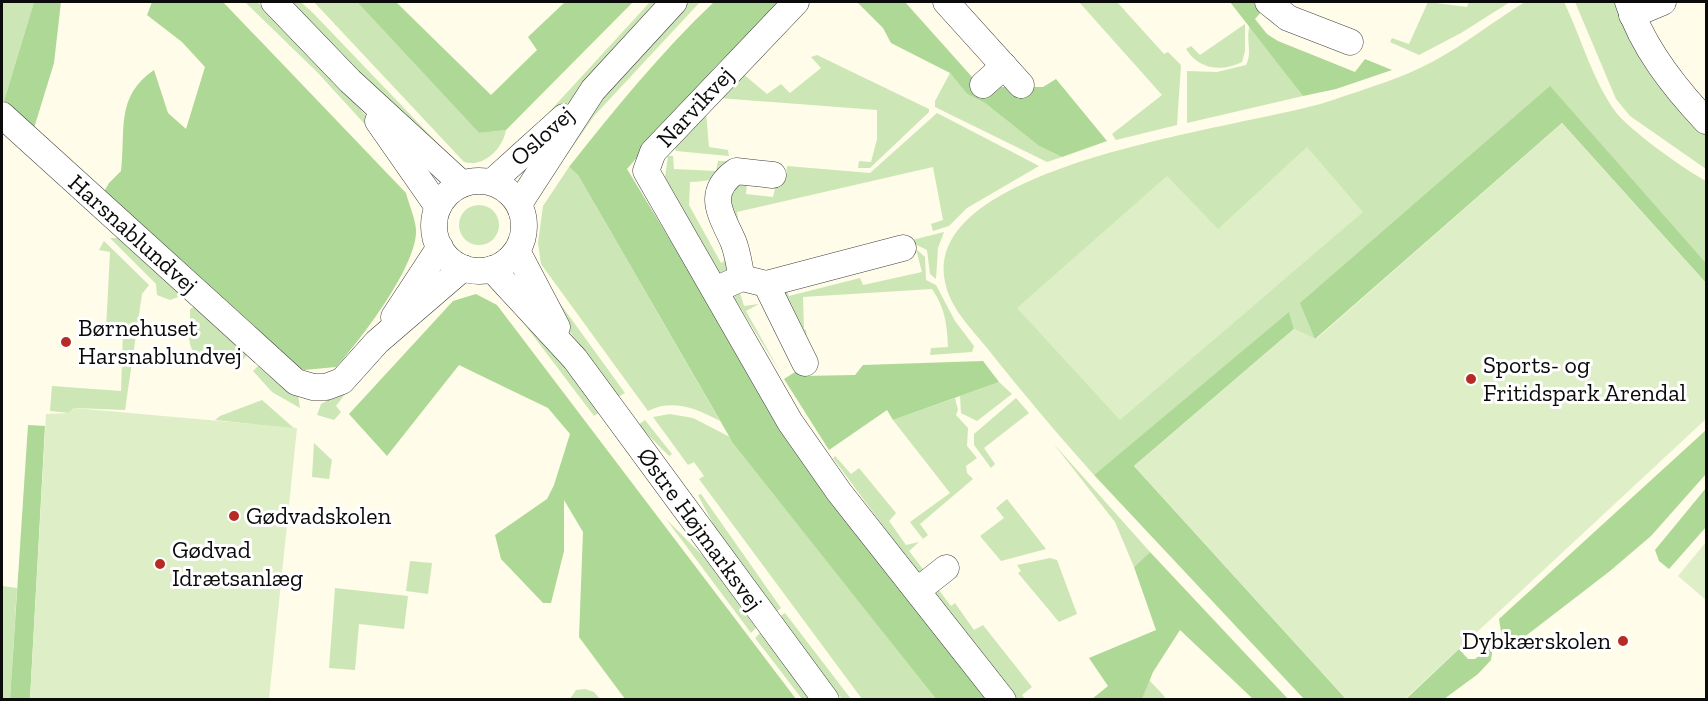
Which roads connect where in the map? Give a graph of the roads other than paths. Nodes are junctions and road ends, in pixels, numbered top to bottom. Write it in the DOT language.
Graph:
graph roads {
  1 [pos="274,2"];
  2 [pos="674,2"];
  3 [pos="796,2"];
  4 [pos="946,2"];
  5 [pos="1268,2"];
  6 [pos="1663,2"];
  7 [pos="1630,8"];
  8 [pos="1350,42"];
  9 [pos="1004,66"];
  10 [pos="350,81"];
  11 [pos="983,85"];
  12 [pos="1021,85"];
  13 [pos="593,90"];
  14 [pos="2,115"];
  15 [pos="1707,121"];
  16 [pos="773,175"];
  17 [pos="492,182"];
  18 [pos="462,184"];
  19 [pos="519,204"];
  20 [pos="438,207"];
  21 [pos="440,247"];
  22 [pos="903,248"];
  23 [pos="517,251"];
  24 [pos="464,268"];
  25 [pos="492,269"];
  26 [pos="754,281"];
  27 [pos="715,290"];
  28 [pos="377,342"];
  29 [pos="574,359"];
  30 [pos="805,363"];
  31 [pos="946,568"];
  32 [pos="918,590"];
  33 [pos="826,699"];
  34 [pos="1003,699"];
  1 -- 10 [label="street"];
  2 -- 13 [label="street, Oslovej"];
  3 -- 27 [label="street, Narvikvej"];
  4 -- 9 [label="street"];
  5 -- 8 [label="street"];
  6 -- 7 [label="street"];
  7 -- 15 [label="street"];
  9 -- 11 [label="street"];
  9 -- 12 [label="street"];
  10 -- 18 [label="street"];
  10 -- 20 [label="street"];
  13 -- 17 [label="street, Oslovej"];
  13 -- 19 [label="street, Oslovej"];
  14 -- 28 [label="street, Harsnablundvej"];
  16 -- 26 [label="street"];
  17 -- 18 [label="street"];
  17 -- 19 [label="street"];
  18 -- 20 [label="street"];
  19 -- 23 [label="street"];
  20 -- 21 [label="street"];
  21 -- 24 [label="street"];
  21 -- 28 [label="street, Harsnablundvej"];
  22 -- 26 [label="street"];
  23 -- 25 [label="street"];
  23 -- 29 [label="street, Østre Højmarksvej"];
  24 -- 25 [label="street"];
  24 -- 28 [label="street, Harsnablundvej"];
  25 -- 29 [label="street, Østre Højmarksvej"];
  26 -- 27 [label="street"];
  26 -- 30 [label="street"];
  27 -- 32 [label="street, Narvikvej"];
  29 -- 33 [label="street, Østre Højmarksvej"];
  31 -- 32 [label="street"];
  32 -- 34 [label="street, Narvikvej"];
}
